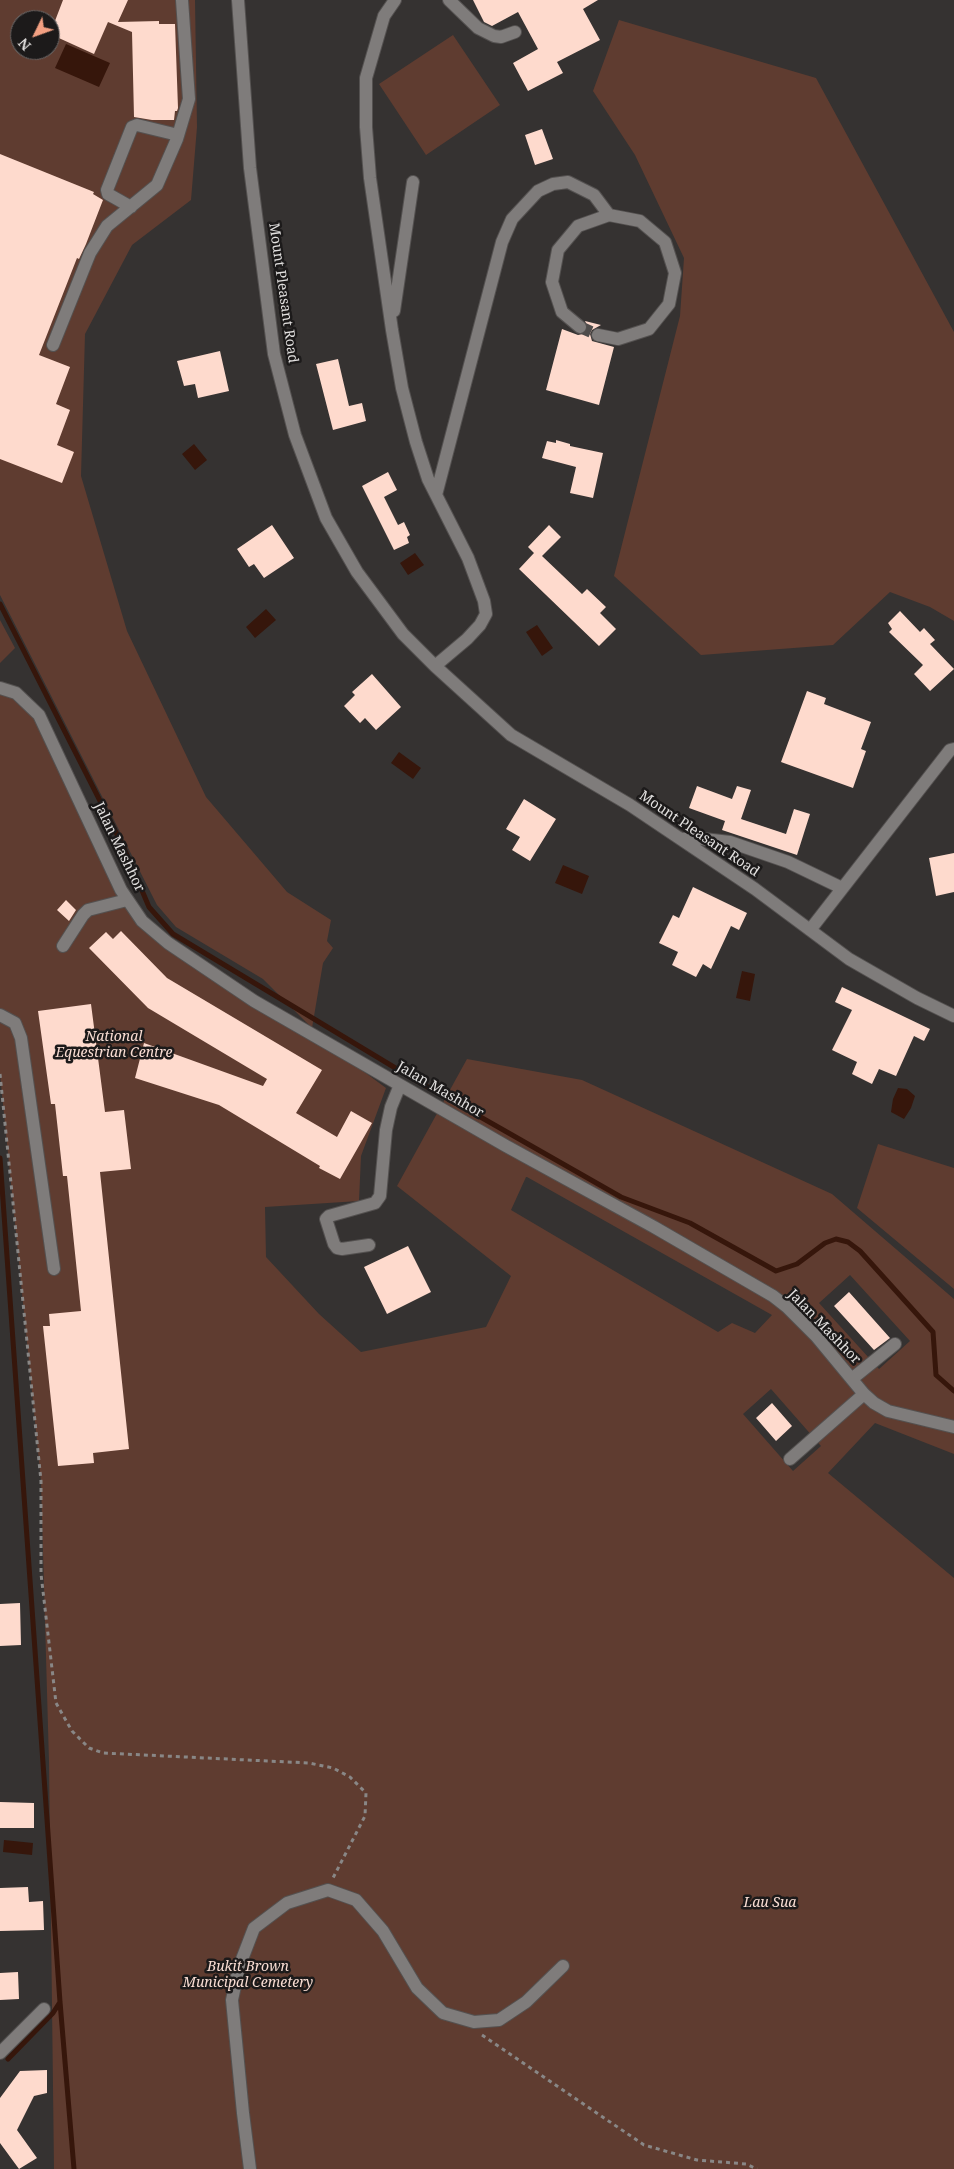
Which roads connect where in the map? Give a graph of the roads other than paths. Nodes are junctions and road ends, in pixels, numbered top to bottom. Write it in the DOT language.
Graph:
graph roads {
  1 [pos="182,0"];
  2 [pos="238,0"];
  3 [pos="395,0"];
  4 [pos="449,0"];
  5 [pos="515,32"];
  6 [pos="178,135"];
  7 [pos="413,182"];
  8 [pos="131,207"];
  9 [pos="609,215"];
  10 [pos="580,327"];
  11 [pos="392,330"];
  12 [pos="598,335"];
  13 [pos="53,345"];
  14 [pos="436,495"];
  15 [pos="435,666"];
  16 [pos="0,688"];
  17 [pos="954,748"];
  18 [pos="681,839"];
  19 [pos="842,888"];
  20 [pos="127,900"];
  21 [pos="810,930"];
  22 [pos="63,946"];
  23 [pos="0,1015"];
  24 [pos="954,1016"];
  25 [pos="400,1085"];
  26 [pos="369,1245"];
  27 [pos="54,1270"];
  28 [pos="894,1344"];
  29 [pos="853,1378"];
  30 [pos="864,1394"];
  31 [pos="954,1427"];
  32 [pos="790,1459"];
  33 [pos="563,1966"];
  34 [pos="44,2009"];
  35 [pos="0,2053"];
  36 [pos="250,2169"];
  1 -- 6 [label="street"];
  2 -- 15 [label="street, Mount Pleasant Road"];
  3 -- 11 [label="street"];
  4 -- 5 [label="street"];
  6 -- 8 [label="street"];
  6 -- 8 [label="street"];
  7 -- 11 [label="street"];
  8 -- 13 [label="street"];
  9 -- 10 [label="street"];
  9 -- 12 [label="street"];
  9 -- 14 [label="street"];
  11 -- 14 [label="street"];
  14 -- 15 [label="street"];
  15 -- 18 [label="street, Mount Pleasant Road"];
  16 -- 20 [label="street, Jalan Mashhor"];
  17 -- 19 [label="street"];
  18 -- 19 [label="street"];
  18 -- 21 [label="street, Mount Pleasant Road"];
  19 -- 21 [label="street"];
  20 -- 22 [label="street"];
  20 -- 25 [label="street, Jalan Mashhor"];
  21 -- 24 [label="street, Mount Pleasant Road"];
  23 -- 27 [label="street"];
  25 -- 26 [label="street"];
  25 -- 29 [label="street, Jalan Mashhor"];
  28 -- 29 [label="street"];
  29 -- 30 [label="street, Jalan Mashhor"];
  30 -- 31 [label="street, Jalan Mashhor"];
  30 -- 32 [label="street"];
  33 -- 36 [label="street"];
  34 -- 35 [label="street"];
}
